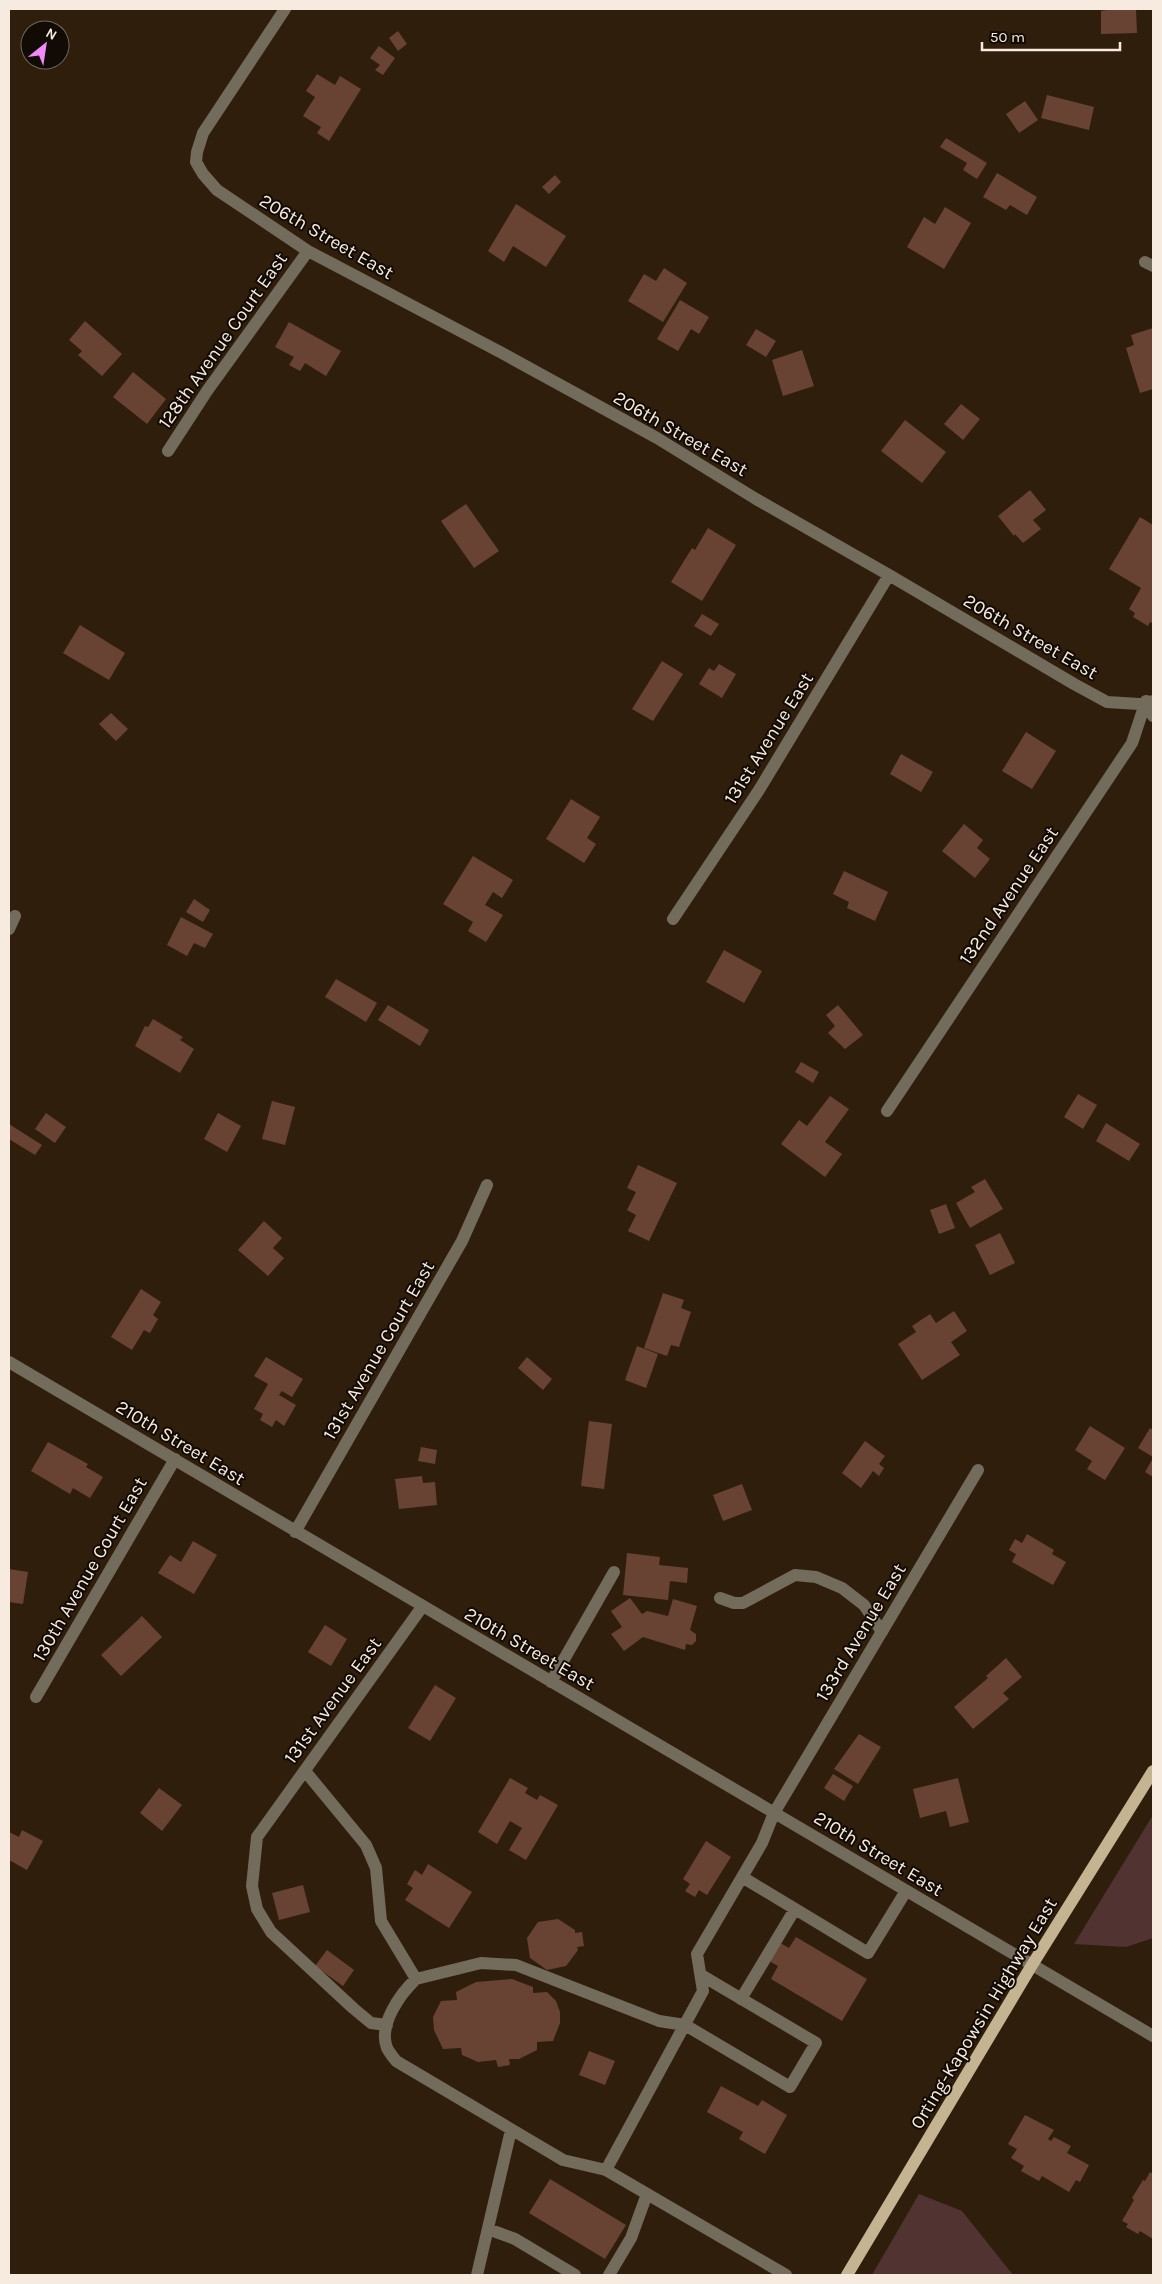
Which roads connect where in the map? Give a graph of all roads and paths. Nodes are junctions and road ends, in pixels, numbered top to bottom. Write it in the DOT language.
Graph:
graph roads {
  1 [pos="285,9"];
  2 [pos="308,251"];
  3 [pos="168,450"];
  4 [pos="889,575"];
  5 [pos="1149,701"];
  6 [pos="1153,716"];
  7 [pos="15,916"];
  8 [pos="673,919"];
  9 [pos="9,929"];
  10 [pos="886,1111"];
  11 [pos="488,1185"];
  12 [pos="9,1362"];
  13 [pos="175,1459"];
  14 [pos="978,1470"];
  15 [pos="296,1532"];
  16 [pos="614,1572"];
  17 [pos="720,1598"];
  18 [pos="422,1606"];
  19 [pos="882,1632"];
  20 [pos="551,1682"];
  21 [pos="36,1697"];
  22 [pos="305,1771"];
  23 [pos="1153,1771"];
  24 [pos="774,1813"];
  25 [pos="742,1877"];
  26 [pos="906,1890"];
  27 [pos="795,1909"];
  28 [pos="1032,1965"];
  29 [pos="701,1975"];
  30 [pos="416,1979"];
  31 [pos="742,1999"];
  32 [pos="387,2025"];
  33 [pos="684,2025"];
  34 [pos="1153,2036"];
  35 [pos="512,2130"];
  36 [pos="606,2170"];
  37 [pos="647,2194"];
  38 [pos="488,2229"];
  39 [pos="477,2275"];
  40 [pos="575,2275"];
  41 [pos="609,2275"];
  42 [pos="786,2275"];
  43 [pos="847,2275"];
  1 -- 2 [label="street, 206th Street East"];
  2 -- 3 [label="street, 128th Avenue Court East"];
  2 -- 4 [label="street, 206th Street East"];
  4 -- 5 [label="street, 206th Street East"];
  4 -- 8 [label="street, 131st Avenue East"];
  5 -- 6 [label="street"];
  5 -- 10 [label="street, 132nd Avenue East"];
  7 -- 9 [label="street"];
  11 -- 15 [label="street, 131st Avenue Court East"];
  12 -- 13 [label="street, 210th Street East"];
  13 -- 15 [label="street, 210th Street East"];
  13 -- 21 [label="street, 130th Avenue Court East"];
  14 -- 19 [label="street, 133rd Avenue East"];
  15 -- 18 [label="street, 210th Street East"];
  16 -- 20 [label="street"];
  17 -- 19 [label="street"];
  18 -- 20 [label="street, 210th Street East"];
  18 -- 22 [label="street, 131st Avenue East"];
  19 -- 24 [label="street, 133rd Avenue East"];
  20 -- 24 [label="street, 210th Street East"];
  22 -- 30 [label="street"];
  22 -- 32 [label="street, 131st Avenue East"];
  23 -- 28 [label="main road, Orting-Kapowsin Highway East"];
  24 -- 25 [label="street, 133rd Avenue East"];
  24 -- 26 [label="street, 210th Street East"];
  25 -- 27 [label="street"];
  25 -- 29 [label="street, 133rd Avenue East"];
  26 -- 27 [label="street"];
  26 -- 28 [label="street, 210th Street East"];
  27 -- 31 [label="street"];
  28 -- 34 [label="street, 210th Street East"];
  28 -- 43 [label="main road, Orting-Kapowsin Highway East"];
  29 -- 31 [label="street"];
  29 -- 33 [label="street, 133rd Avenue East"];
  30 -- 32 [label="street"];
  30 -- 33 [label="street"];
  31 -- 33 [label="street"];
  32 -- 35 [label="street"];
  33 -- 36 [label="street, 133rd Avenue East"];
  35 -- 36 [label="street"];
  35 -- 38 [label="street"];
  36 -- 37 [label="street"];
  37 -- 41 [label="street"];
  37 -- 42 [label="street"];
  38 -- 39 [label="street"];
  38 -- 40 [label="street"];
}
